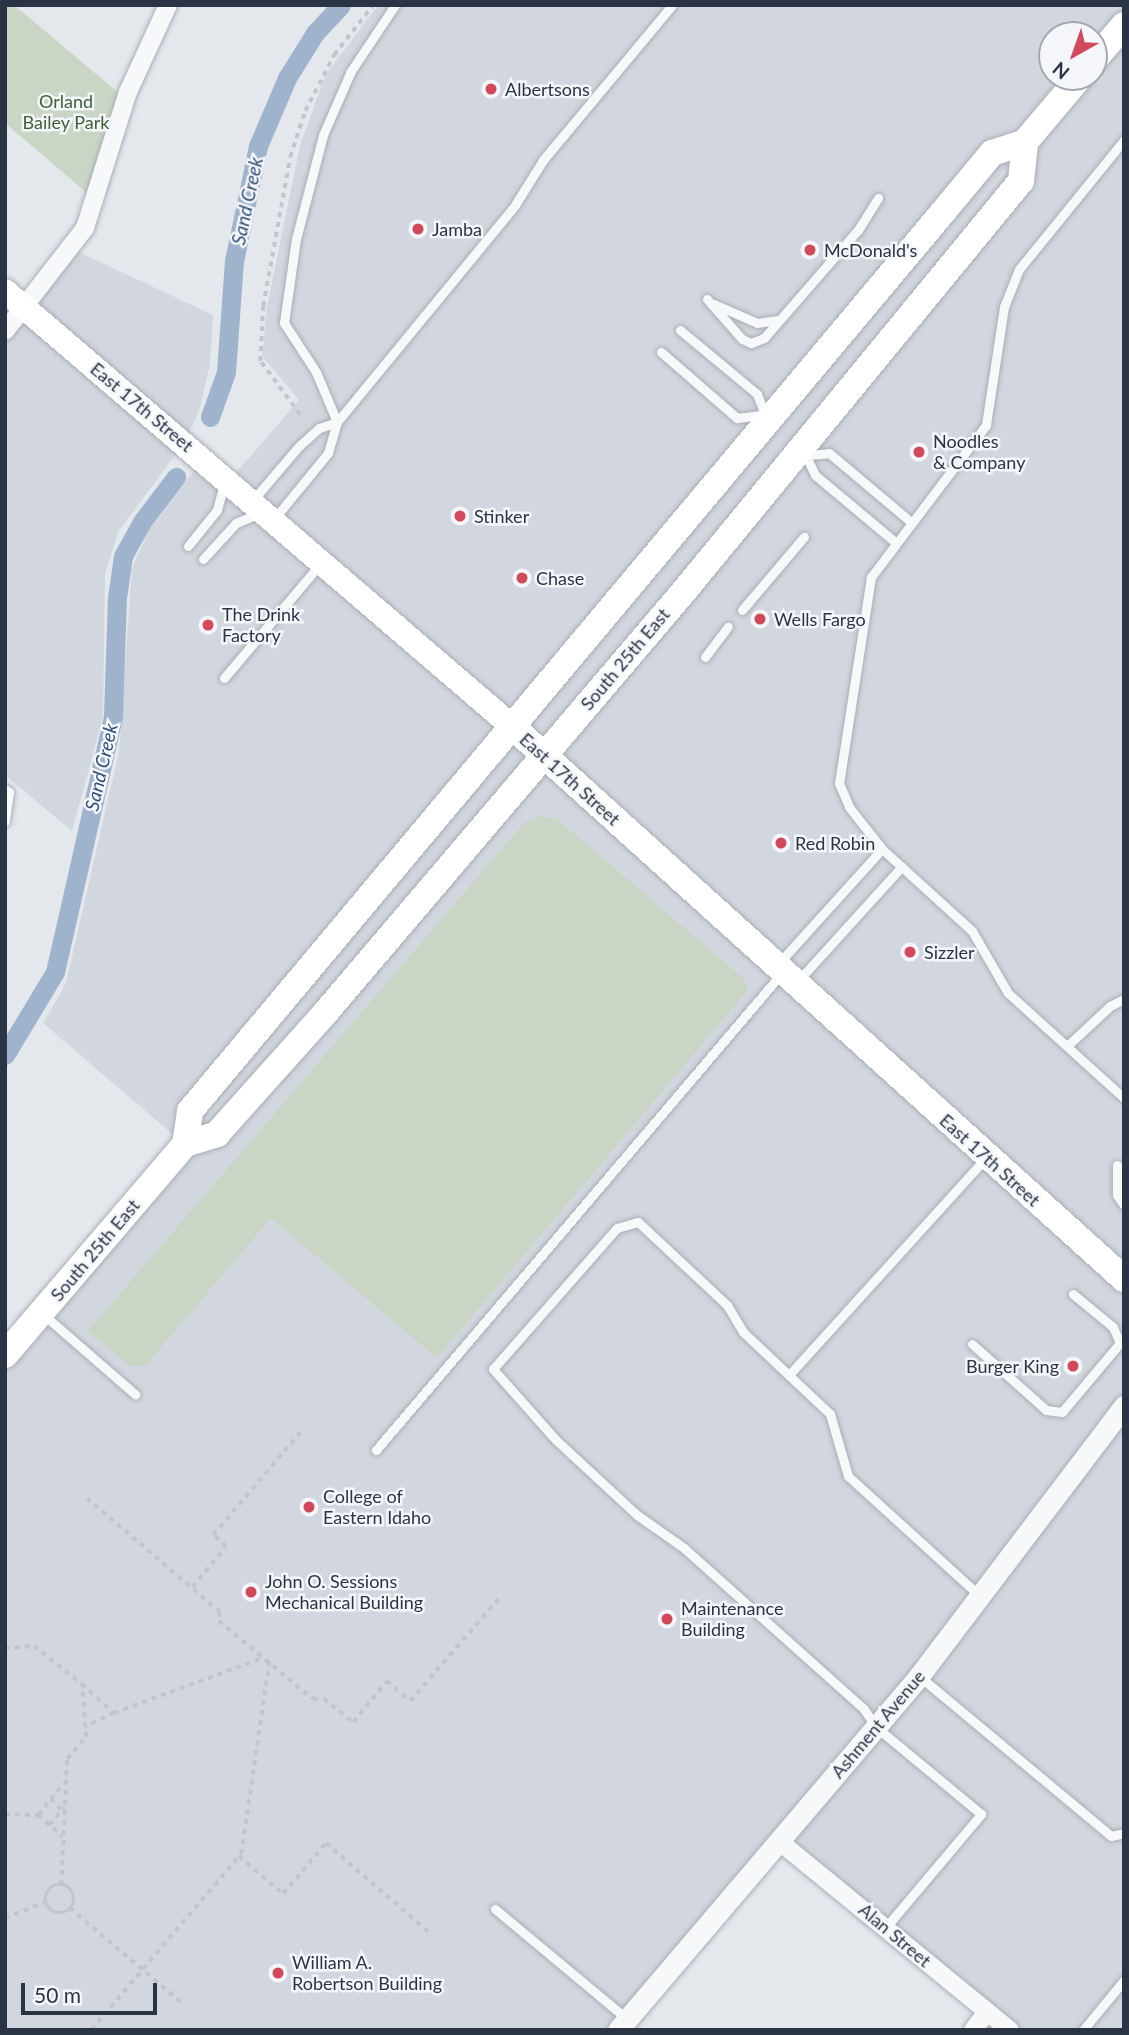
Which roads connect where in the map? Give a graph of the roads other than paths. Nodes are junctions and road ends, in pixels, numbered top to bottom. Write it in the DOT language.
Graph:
graph roads {
  1 [pos="168,5"];
  2 [pos="395,5"];
  3 [pos="672,5"];
  4 [pos="1124,25"];
  5 [pos="1108,44"];
  6 [pos="1068,91"];
  7 [pos="1124,140"];
  8 [pos="1025,142"];
  9 [pos="878,198"];
  10 [pos="943,212"];
  11 [pos="930,288"];
  12 [pos="5,291"];
  13 [pos="794,306"];
  14 [pos="25,308"];
  15 [pos="680,330"];
  16 [pos="5,331"];
  17 [pos="661,352"];
  18 [pos="765,418"];
  19 [pos="337,422"];
  20 [pos="804,452"];
  21 [pos="224,477"];
  22 [pos="263,511"];
  23 [pos="911,522"];
  24 [pos="804,537"];
  25 [pos="895,542"];
  26 [pos="188,546"];
  27 [pos="203,559"];
  28 [pos="323,562"];
  29 [pos="742,610"];
  30 [pos="728,627"];
  31 [pos="705,657"];
  32 [pos="224,678"];
  33 [pos="514,728"];
  34 [pos="544,755"];
  35 [pos="5,789"];
  36 [pos="5,822"];
  37 [pos="882,849"];
  38 [pos="902,866"];
  39 [pos="785,973"];
  40 [pos="1124,999"];
  41 [pos="1067,1046"];
  42 [pos="1124,1098"];
  43 [pos="185,1144"];
  44 [pos="987,1158"];
  45 [pos="1117,1165"];
  46 [pos="1124,1205"];
  47 [pos="1124,1279"];
  48 [pos="1073,1294"];
  49 [pos="41,1313"];
  50 [pos="972,1344"];
  51 [pos="5,1355"];
  52 [pos="789,1375"];
  53 [pos="135,1394"];
  54 [pos="1124,1406"];
  55 [pos="376,1450"];
  56 [pos="982,1597"];
  57 [pos="919,1676"];
  58 [pos="876,1727"];
  59 [pos="1124,1833"];
  60 [pos="780,1842"];
  61 [pos="495,1909"];
  62 [pos="886,1927"];
  63 [pos="1124,1980"];
  64 [pos="987,2012"];
  65 [pos="622,2024"];
  66 [pos="973,2030"];
  67 [pos="1010,2030"];
  68 [pos="1083,2030"];
  1 -- 14 [label="street"];
  2 -- 19 [label="lane"];
  3 -- 19 [label="lane"];
  4 -- 5 [label="main road"];
  6 -- 8 [label="main road"];
  7 -- 23 [label="lane"];
  8 -- 10 [label="main road"];
  8 -- 11 [label="main road, South 25th East"];
  9 -- 13 [label="lane"];
  10 -- 11 [label="main road"];
  10 -- 18 [label="main road"];
  11 -- 20 [label="main road, South 25th East"];
  12 -- 14 [label="main road, East 17th Street"];
  13 -- 13 [label="lane"];
  14 -- 16 [label="street"];
  14 -- 21 [label="main road, East 17th Street"];
  15 -- 18 [label="lane"];
  17 -- 18 [label="lane"];
  18 -- 33 [label="main road"];
  19 -- 22 [label="lane"];
  19 -- 22 [label="lane"];
  20 -- 23 [label="lane"];
  20 -- 25 [label="lane"];
  20 -- 34 [label="main road, South 25th East"];
  21 -- 22 [label="main road, East 17th Street"];
  21 -- 26 [label="lane"];
  22 -- 27 [label="lane"];
  22 -- 28 [label="main road, East 17th Street"];
  23 -- 25 [label="lane"];
  24 -- 29 [label="lane"];
  25 -- 37 [label="lane"];
  28 -- 32 [label="lane"];
  28 -- 33 [label="main road, East 17th Street"];
  30 -- 31 [label="lane"];
  33 -- 34 [label="main road, East 17th Street"];
  33 -- 43 [label="main road"];
  34 -- 39 [label="main road, East 17th Street"];
  34 -- 43 [label="main road, South 25th East"];
  35 -- 36 [label="lane"];
  37 -- 38 [label="lane"];
  37 -- 39 [label="lane"];
  38 -- 39 [label="lane"];
  38 -- 41 [label="lane"];
  39 -- 44 [label="main road, East 17th Street"];
  39 -- 55 [label="lane"];
  40 -- 41 [label="lane"];
  41 -- 42 [label="lane"];
  43 -- 49 [label="main road, South 25th East"];
  44 -- 47 [label="main road, East 17th Street"];
  44 -- 52 [label="lane"];
  45 -- 46 [label="lane"];
  48 -- 50 [label="lane"];
  49 -- 51 [label="main road, South 25th East"];
  49 -- 53 [label="lane"];
  52 -- 56 [label="lane"];
  52 -- 58 [label="lane"];
  54 -- 56 [label="street, Ashment Avenue"];
  56 -- 57 [label="street, Ashment Avenue"];
  57 -- 58 [label="street, Ashment Avenue"];
  57 -- 59 [label="lane"];
  58 -- 60 [label="street, Ashment Avenue"];
  58 -- 62 [label="lane"];
  60 -- 62 [label="street, Alan Street"];
  60 -- 65 [label="street, Ashment Avenue"];
  61 -- 65 [label="lane"];
  62 -- 64 [label="street, Alan Street"];
  63 -- 68 [label="lane"];
  64 -- 66 [label="street"];
  64 -- 67 [label="street, Alan Street"];
}
